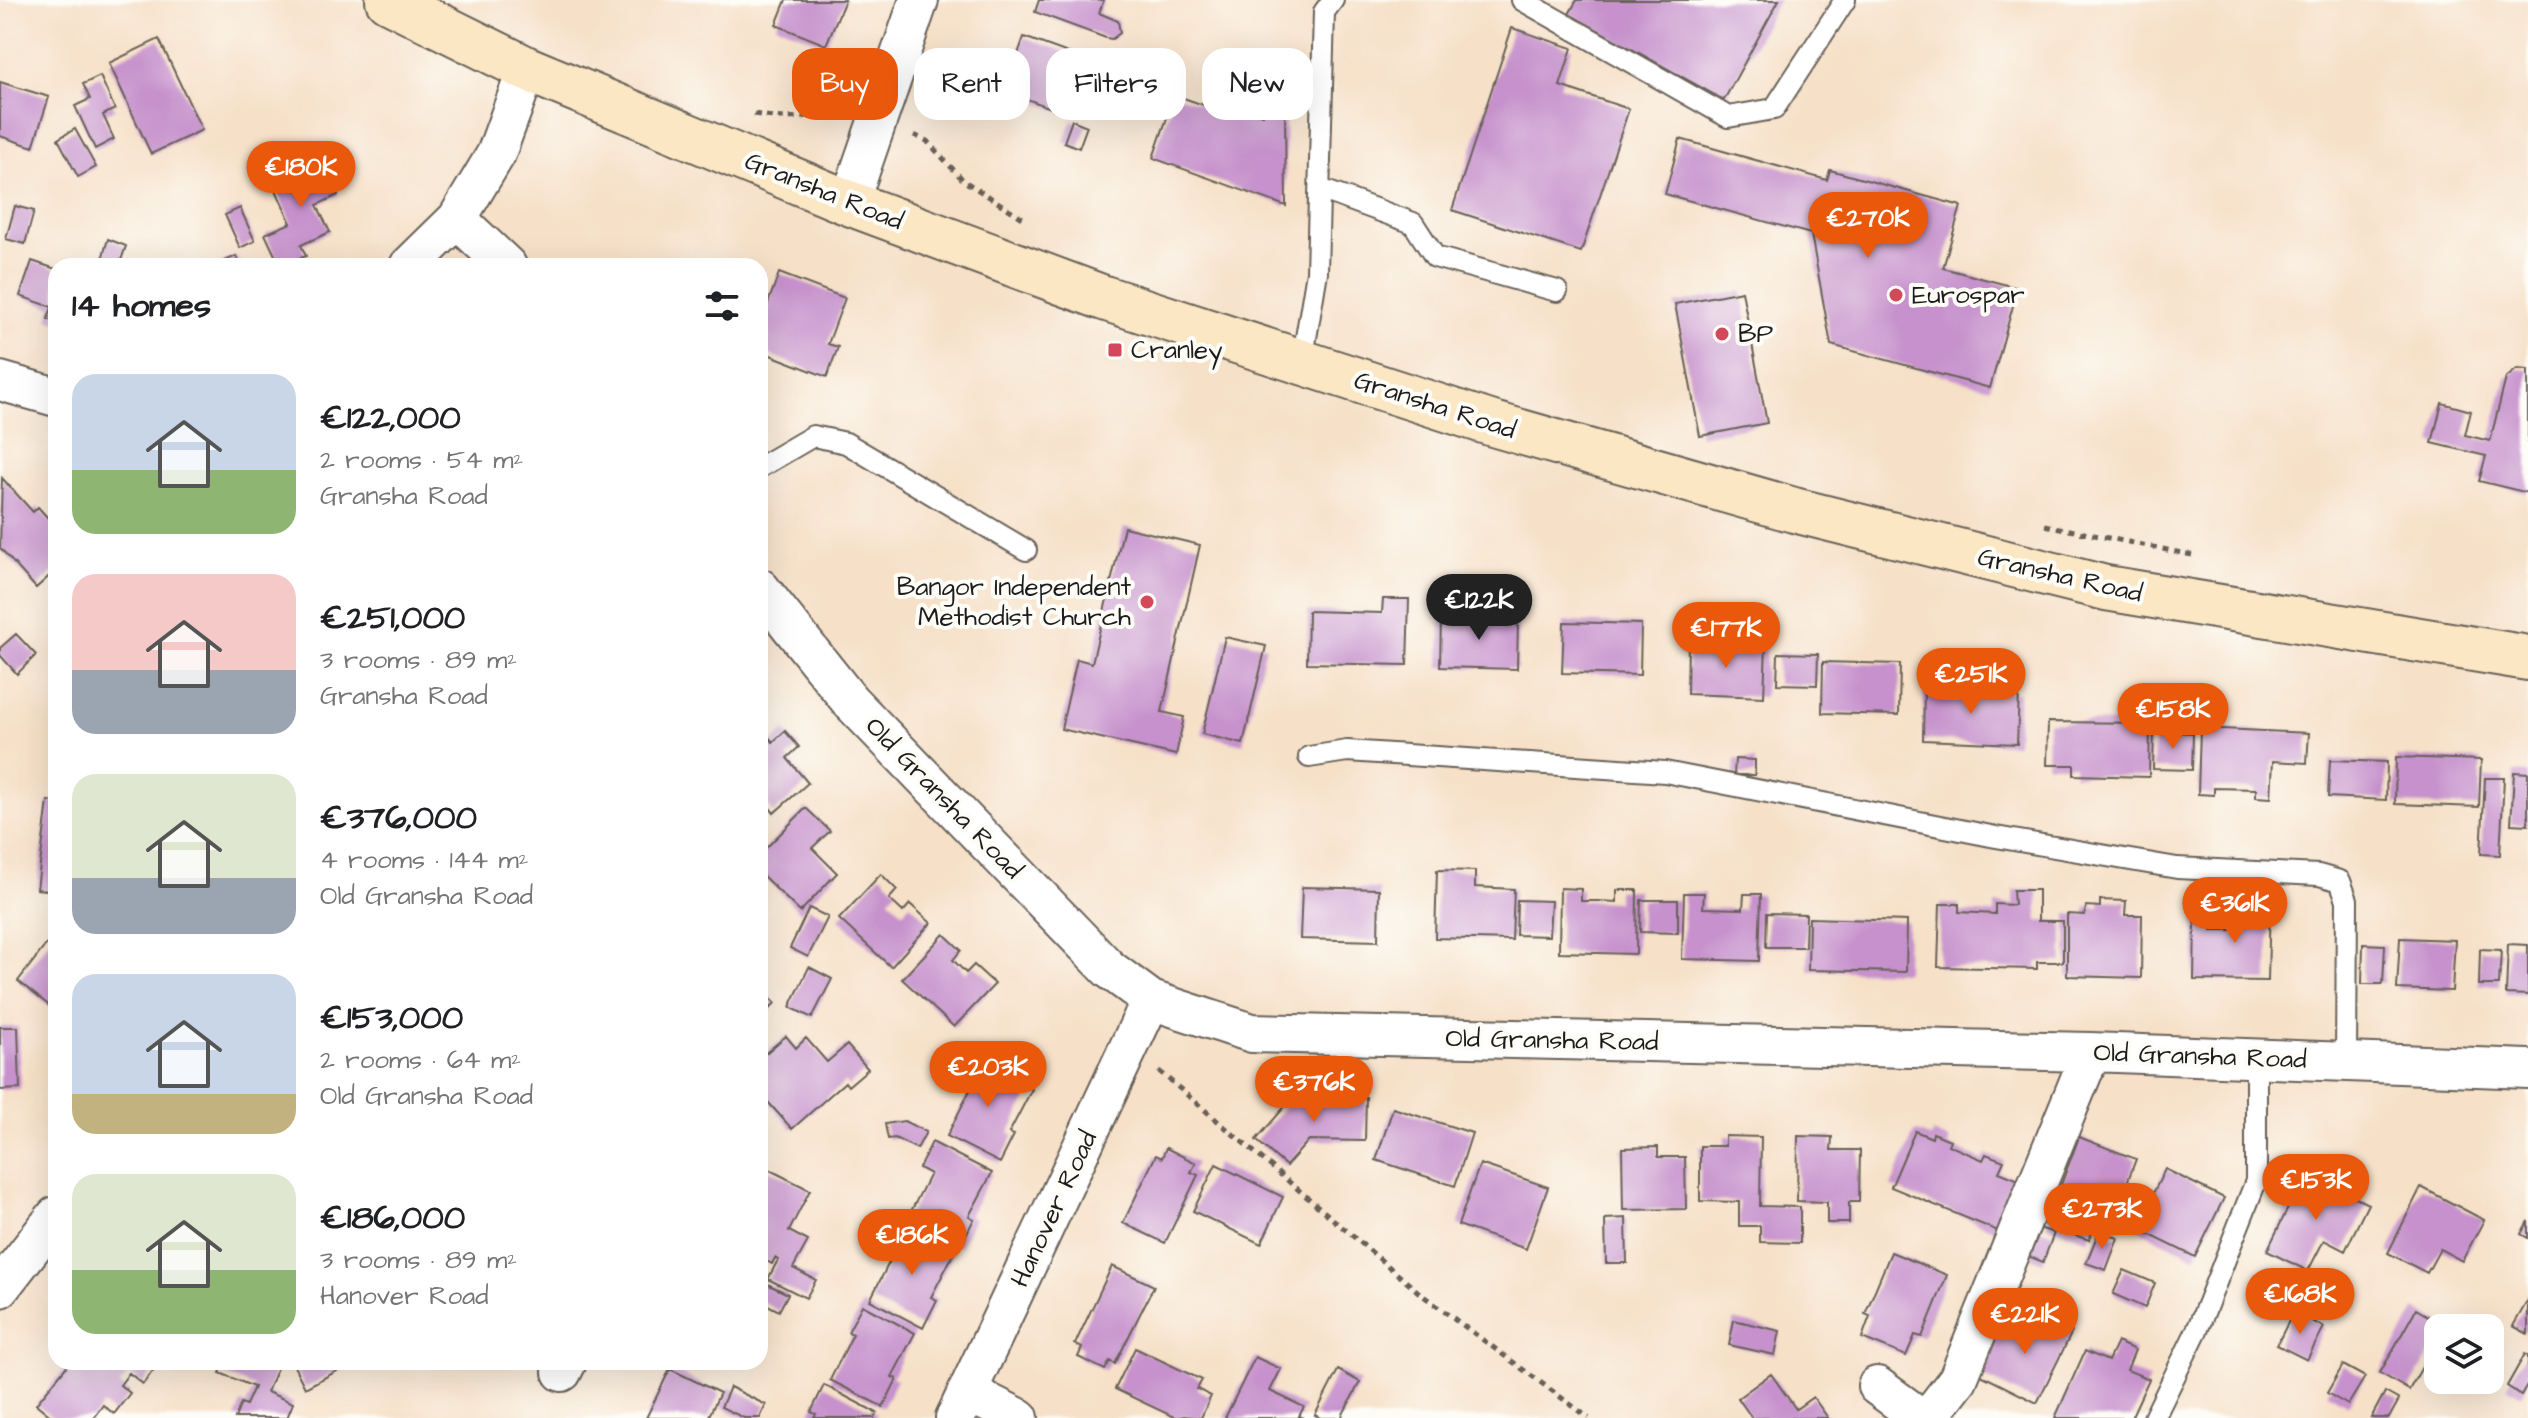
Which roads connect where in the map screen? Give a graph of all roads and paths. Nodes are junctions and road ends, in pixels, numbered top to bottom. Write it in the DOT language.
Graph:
graph roads {
  1 [pos="388,0"];
  2 [pos="919,0"];
  3 [pos="1333,0"];
  4 [pos="1522,0"];
  5 [pos="1845,0"];
  6 [pos="898,60"];
  7 [pos="527,69"];
  8 [pos="752,114"];
  9 [pos="792,117"];
  10 [pos="877,120"];
  11 [pos="884,120"];
  12 [pos="1320,189"];
  13 [pos="849,203"];
  14 [pos="457,219"];
  15 [pos="1029,222"];
  16 [pos="417,258"];
  17 [pos="498,258"];
  18 [pos="1557,291"];
  19 [pos="1302,362"];
  20 [pos="0,381"];
  21 [pos="48,395"];
  22 [pos="768,462"];
  23 [pos="2035,523"];
  24 [pos="1026,550"];
  25 [pos="2202,557"];
  26 [pos="768,598"];
  27 [pos="2528,658"];
  28 [pos="1309,757"];
  29 [pos="1151,1000"];
  30 [pos="1131,1047"];
  31 [pos="2091,1052"];
  32 [pos="2256,1058"];
  33 [pos="2346,1061"];
  34 [pos="2528,1069"];
  35 [pos="48,1224"];
  36 [pos="7,1267"];
  37 [pos="1877,1386"];
  38 [pos="961,1405"];
  39 [pos="1019,1418"];
  40 [pos="1589,1418"];
  41 [pos="1921,1418"];
  42 [pos="1928,1418"];
  43 [pos="2154,1418"];
  1 -- 7 [label="street, Gransha Road"];
  2 -- 6 [label="street"];
  3 -- 12 [label="lane"];
  4 -- 5 [label="lane"];
  7 -- 13 [label="street, Gransha Road"];
  7 -- 14 [label="street"];
  8 -- 9 [label="path"];
  10 -- 13 [label="street"];
  11 -- 15 [label="path"];
  12 -- 18 [label="lane"];
  12 -- 19 [label="lane"];
  13 -- 19 [label="street, Gransha Road"];
  14 -- 16 [label="street"];
  14 -- 17 [label="street"];
  19 -- 27 [label="street, Gransha Road"];
  20 -- 21 [label="street"];
  22 -- 24 [label="lane"];
  23 -- 25 [label="path"];
  26 -- 29 [label="street, Old Gransha Road"];
  28 -- 33 [label="lane"];
  29 -- 30 [label="street, Hanover Road"];
  29 -- 31 [label="street, Old Gransha Road"];
  30 -- 38 [label="street, Hanover Road"];
  30 -- 40 [label="path"];
  31 -- 32 [label="street, Old Gransha Road"];
  31 -- 42 [label="street"];
  32 -- 33 [label="street, Old Gransha Road"];
  32 -- 43 [label="lane"];
  33 -- 34 [label="street, Old Gransha Road"];
  35 -- 36 [label="street"];
  37 -- 41 [label="street"];
  38 -- 39 [label="street"];
}
